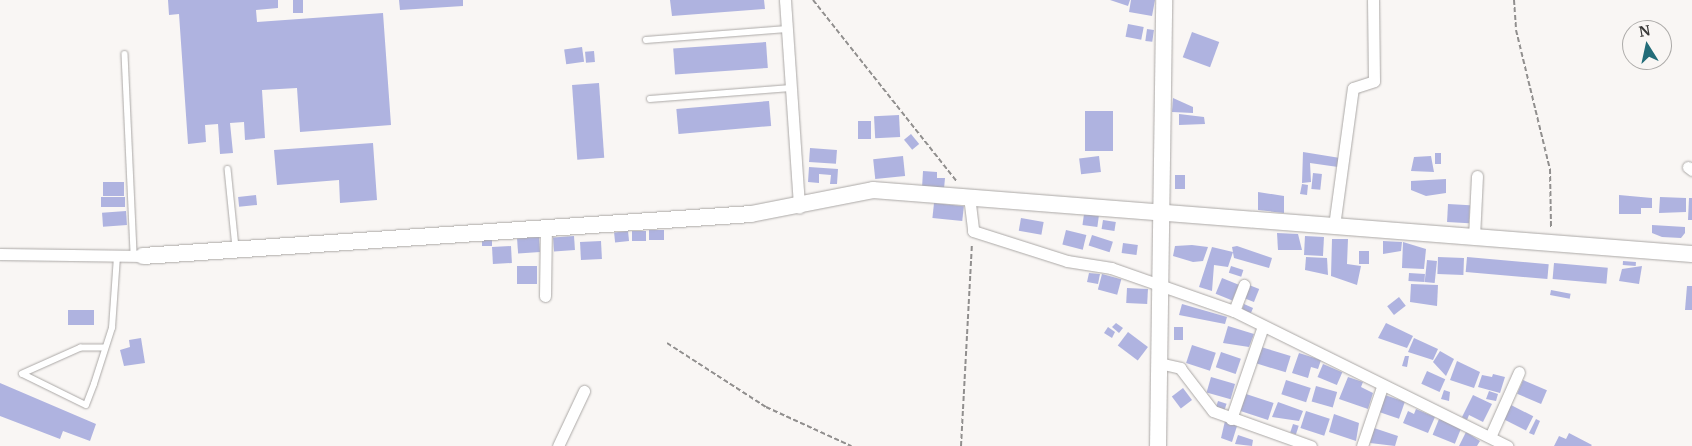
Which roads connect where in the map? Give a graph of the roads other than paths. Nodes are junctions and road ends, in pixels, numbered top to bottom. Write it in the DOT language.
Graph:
graph roads {
  1 [pos="785,0"];
  2 [pos="1164,0"];
  3 [pos="1374,0"];
  4 [pos="787,29"];
  5 [pos="646,40"];
  6 [pos="125,54"];
  7 [pos="791,88"];
  8 [pos="650,99"];
  9 [pos="228,169"];
  10 [pos="1477,176"];
  11 [pos="965,196"];
  12 [pos="799,208"];
  13 [pos="1160,214"];
  14 [pos="1334,226"];
  15 [pos="546,228"];
  16 [pos="1474,237"];
  17 [pos="236,248"];
  18 [pos="0,254"];
  19 [pos="1692,254"];
  20 [pos="116,256"];
  21 [pos="138,256"];
  22 [pos="1244,285"];
  23 [pos="1161,288"];
  24 [pos="545,296"];
  25 [pos="1234,311"];
  26 [pos="1263,326"];
  27 [pos="105,348"];
  28 [pos="1159,363"];
  29 [pos="1519,372"];
  30 [pos="1382,387"];
  31 [pos="584,391"];
  32 [pos="1231,418"];
  33 [pos="1490,437"];
  34 [pos="1296,444"];
  35 [pos="558,446"];
  36 [pos="1158,446"];
  37 [pos="1311,446"];
  38 [pos="1362,446"];
  39 [pos="1506,446"];
  1 -- 4 [label="street"];
  2 -- 13 [label="street"];
  3 -- 14 [label="street"];
  4 -- 5 [label="lane"];
  4 -- 7 [label="street"];
  6 -- 21 [label="lane"];
  7 -- 8 [label="lane"];
  7 -- 12 [label="street"];
  9 -- 17 [label="lane"];
  10 -- 16 [label="street"];
  11 -- 12 [label="street"];
  11 -- 13 [label="street"];
  11 -- 23 [label="street"];
  12 -- 15 [label="street"];
  13 -- 14 [label="street"];
  13 -- 23 [label="street"];
  14 -- 16 [label="street"];
  15 -- 17 [label="street"];
  15 -- 24 [label="street"];
  16 -- 19 [label="street"];
  17 -- 21 [label="street"];
  18 -- 20 [label="street"];
  20 -- 21 [label="street"];
  20 -- 27 [label="lane"];
  22 -- 25 [label="street"];
  23 -- 25 [label="street"];
  23 -- 28 [label="street"];
  25 -- 26 [label="street"];
  26 -- 30 [label="street"];
  26 -- 32 [label="street"];
  27 -- 27 [label="lane"];
  28 -- 32 [label="street"];
  28 -- 36 [label="street"];
  29 -- 33 [label="street"];
  30 -- 33 [label="street"];
  30 -- 38 [label="street"];
  31 -- 35 [label="street"];
  32 -- 34 [label="street"];
  33 -- 39 [label="street"];
  34 -- 37 [label="street"];
}
